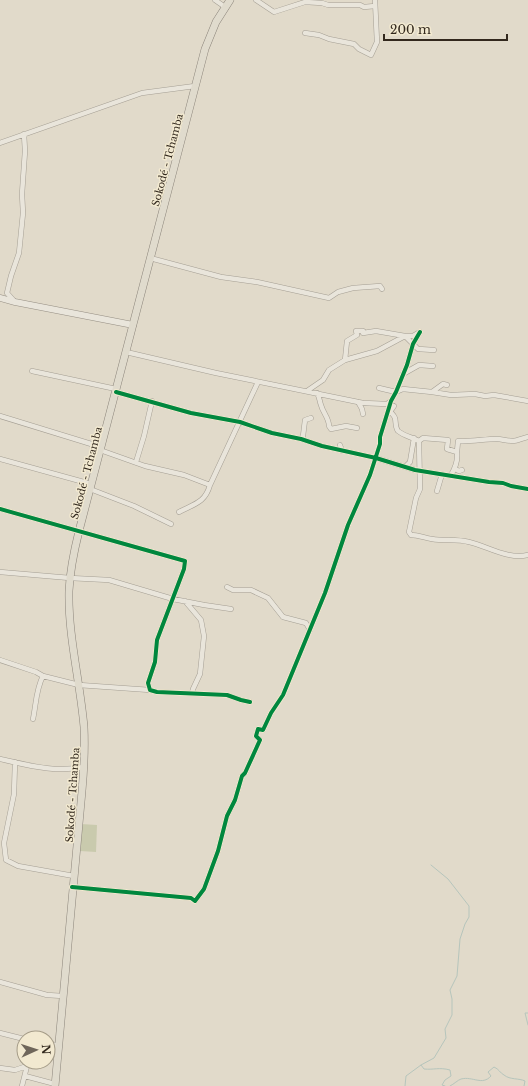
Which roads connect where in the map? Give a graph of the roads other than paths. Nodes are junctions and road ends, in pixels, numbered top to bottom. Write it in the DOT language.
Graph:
graph roads {
  1 [pos="215,0"];
  2 [pos="230,0"];
  3 [pos="256,0"];
  4 [pos="375,0"];
  5 [pos="375,6"];
  6 [pos="225,7"];
  7 [pos="305,33"];
  8 [pos="195,86"];
  9 [pos="24,134"];
  10 [pos="0,143"];
  11 [pos="150,258"];
  12 [pos="382,289"];
  13 [pos="0,298"];
  14 [pos="15,302"];
  15 [pos="133,325"];
  16 [pos="405,336"];
  17 [pos="413,344"];
  18 [pos="434,350"];
  19 [pos="126,352"];
  20 [pos="345,360"];
  21 [pos="433,366"];
  22 [pos="32,371"];
  23 [pos="403,374"];
  24 [pos="258,382"];
  25 [pos="446,385"];
  26 [pos="379,388"];
  27 [pos="116,390"];
  28 [pos="307,391"];
  29 [pos="396,392"];
  30 [pos="432,392"];
  31 [pos="317,393"];
  32 [pos="152,401"];
  33 [pos="391,401"];
  34 [pos="528,401"];
  35 [pos="358,402"];
  36 [pos="394,406"];
  37 [pos="389,410"];
  38 [pos="363,414"];
  39 [pos="0,416"];
  40 [pos="311,418"];
  41 [pos="240,422"];
  42 [pos="357,428"];
  43 [pos="528,437"];
  44 [pos="301,439"];
  45 [pos="417,440"];
  46 [pos="448,440"];
  47 [pos="458,441"];
  48 [pos="328,442"];
  49 [pos="340,445"];
  50 [pos="322,446"];
  51 [pos="100,449"];
  52 [pos="342,451"];
  53 [pos="457,452"];
  54 [pos="376,458"];
  55 [pos="0,459"];
  56 [pos="136,462"];
  57 [pos="405,467"];
  58 [pos="455,469"];
  59 [pos="420,470"];
  60 [pos="462,470"];
  61 [pos="442,474"];
  62 [pos="451,475"];
  63 [pos="210,485"];
  64 [pos="91,486"];
  65 [pos="528,489"];
  66 [pos="437,491"];
  67 [pos="0,509"];
  68 [pos="178,512"];
  69 [pos="172,524"];
  70 [pos="79,531"];
  71 [pos="528,555"];
  72 [pos="0,572"];
  73 [pos="70,578"];
  74 [pos="227,587"];
  75 [pos="173,599"];
  76 [pos="185,601"];
  77 [pos="231,609"];
  78 [pos="310,630"];
  79 [pos="0,660"];
  80 [pos="43,676"];
  81 [pos="79,686"];
  82 [pos="150,690"];
  83 [pos="192,693"];
  84 [pos="250,702"];
  85 [pos="33,719"];
  86 [pos="0,759"];
  87 [pos="15,762"];
  88 [pos="84,767"];
  89 [pos="74,876"];
  90 [pos="72,887"];
  91 [pos="0,982"];
  92 [pos="63,996"];
  93 [pos="0,1033"];
  94 [pos="16,1037"];
  95 [pos="58,1046"];
  96 [pos="0,1068"];
  97 [pos="16,1070"];
  98 [pos="26,1070"];
  99 [pos="25,1076"];
  100 [pos="55,1085"];
  101 [pos="22,1086"];
  1 -- 6 [label="street"];
  2 -- 6 [label="main road, Sokodé - Tchamba"];
  3 -- 5 [label="street"];
  4 -- 5 [label="street"];
  5 -- 7 [label="street"];
  6 -- 8 [label="main road, Sokodé - Tchamba"];
  8 -- 9 [label="street"];
  8 -- 11 [label="main road, Sokodé - Tchamba"];
  9 -- 10 [label="street"];
  9 -- 14 [label="street"];
  11 -- 12 [label="street"];
  11 -- 15 [label="main road, Sokodé - Tchamba"];
  13 -- 14 [label="main road"];
  14 -- 15 [label="main road"];
  15 -- 19 [label="main road, Sokodé - Tchamba"];
  16 -- 17 [label="street"];
  16 -- 17 [label="street"];
  16 -- 20 [label="street"];
  16 -- 20 [label="street"];
  17 -- 18 [label="street"];
  17 -- 23 [label="street"];
  19 -- 24 [label="street"];
  19 -- 27 [label="main road, Sokodé - Tchamba"];
  20 -- 28 [label="street"];
  21 -- 23 [label="street"];
  22 -- 27 [label="street"];
  23 -- 29 [label="street"];
  24 -- 28 [label="street"];
  24 -- 41 [label="street"];
  25 -- 30 [label="street"];
  26 -- 29 [label="street"];
  27 -- 32 [label="street"];
  27 -- 51 [label="main road, Sokodé - Tchamba"];
  28 -- 31 [label="street"];
  29 -- 30 [label="street"];
  29 -- 33 [label="street"];
  30 -- 34 [label="street"];
  31 -- 35 [label="street"];
  31 -- 42 [label="street"];
  32 -- 41 [label="street"];
  32 -- 56 [label="street"];
  33 -- 35 [label="street"];
  33 -- 37 [label="street"];
  35 -- 38 [label="street"];
  36 -- 37 [label="street"];
  37 -- 45 [label="street"];
  37 -- 54 [label="street"];
  39 -- 51 [label="street"];
  40 -- 44 [label="street"];
  41 -- 44 [label="street"];
  41 -- 63 [label="street"];
  43 -- 47 [label="street"];
  44 -- 50 [label="street"];
  45 -- 46 [label="street"];
  45 -- 57 [label="street"];
  45 -- 59 [label="street"];
  46 -- 47 [label="street"];
  46 -- 53 [label="street"];
  47 -- 53 [label="street"];
  48 -- 50 [label="street"];
  49 -- 52 [label="street"];
  50 -- 52 [label="street"];
  51 -- 56 [label="street"];
  51 -- 64 [label="main road, Sokodé - Tchamba"];
  52 -- 54 [label="street"];
  53 -- 58 [label="street"];
  54 -- 57 [label="street"];
  54 -- 78 [label="street"];
  55 -- 64 [label="street"];
  56 -- 63 [label="street"];
  57 -- 59 [label="street"];
  58 -- 60 [label="street"];
  58 -- 62 [label="street"];
  59 -- 61 [label="street"];
  59 -- 71 [label="street"];
  61 -- 62 [label="street"];
  61 -- 66 [label="street"];
  62 -- 65 [label="street"];
  63 -- 68 [label="street"];
  64 -- 69 [label="street"];
  64 -- 70 [label="main road, Sokodé - Tchamba"];
  67 -- 70 [label="street"];
  70 -- 73 [label="main road, Sokodé - Tchamba"];
  70 -- 75 [label="street"];
  72 -- 73 [label="street"];
  73 -- 75 [label="street"];
  73 -- 81 [label="main road, Sokodé - Tchamba"];
  74 -- 78 [label="street"];
  75 -- 76 [label="street"];
  75 -- 82 [label="street"];
  76 -- 77 [label="street"];
  76 -- 83 [label="street"];
  78 -- 90 [label="street"];
  79 -- 80 [label="street"];
  80 -- 81 [label="street"];
  80 -- 85 [label="street"];
  81 -- 82 [label="street"];
  81 -- 88 [label="main road, Sokodé - Tchamba"];
  82 -- 83 [label="street"];
  83 -- 84 [label="street"];
  86 -- 87 [label="street"];
  87 -- 88 [label="street"];
  87 -- 89 [label="street"];
  88 -- 89 [label="main road, Sokodé - Tchamba"];
  89 -- 90 [label="main road, Sokodé - Tchamba"];
  90 -- 92 [label="main road, Sokodé - Tchamba"];
  91 -- 92 [label="street"];
  92 -- 95 [label="main road, Sokodé - Tchamba"];
  93 -- 94 [label="street"];
  95 -- 100 [label="main road, Sokodé - Tchamba"];
  96 -- 97 [label="street"];
  98 -- 99 [label="street"];
  99 -- 100 [label="street"];
  99 -- 101 [label="street"];
}
